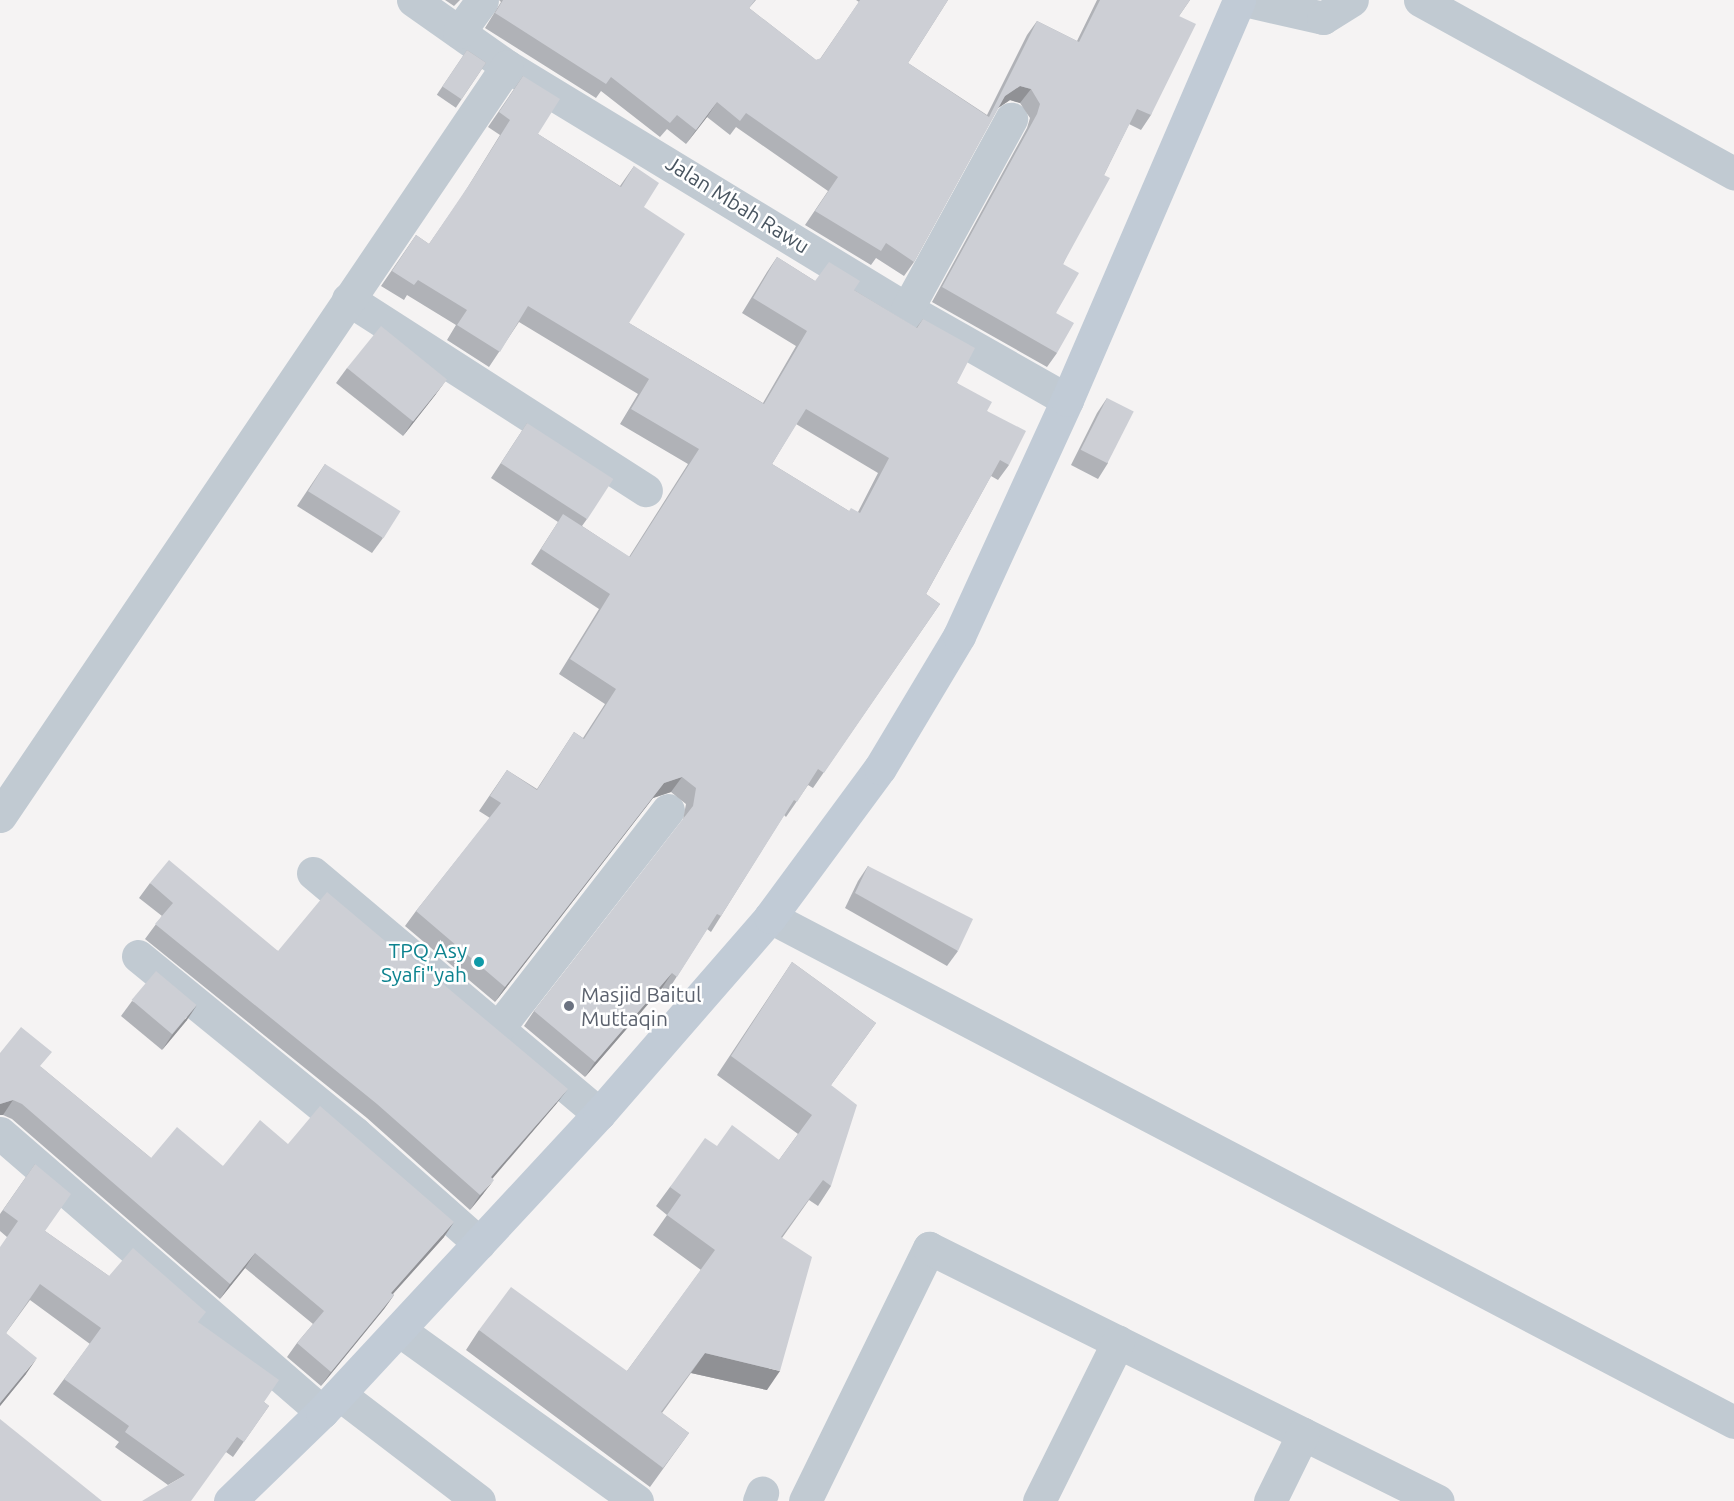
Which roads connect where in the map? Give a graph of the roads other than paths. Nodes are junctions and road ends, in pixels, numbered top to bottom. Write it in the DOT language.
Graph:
graph roads {
  1 [pos="413,0"];
  2 [pos="482,0"];
  3 [pos="1239,0"];
  4 [pos="1244,0"];
  5 [pos="1352,0"];
  6 [pos="1420,0"];
  7 [pos="459,32"];
  8 [pos="507,66"];
  9 [pos="1011,119"];
  10 [pos="1734,173"];
  11 [pos="357,304"];
  12 [pos="907,309"];
  13 [pos="1067,400"];
  14 [pos="646,490"];
  15 [pos="668,810"];
  16 [pos="0,816"];
  17 [pos="313,873"];
  18 [pos="770,916"];
  19 [pos="138,956"];
  20 [pos="498,1026"];
  21 [pos="599,1114"];
  22 [pos="0,1133"];
  23 [pos="479,1243"];
  24 [pos="399,1330"];
  25 [pos="1118,1342"];
  26 [pos="330,1403"];
  27 [pos="1734,1422"];
  28 [pos="1303,1434"];
  29 [pos="230,1501"];
  30 [pos="478,1501"];
  31 [pos="638,1501"];
  32 [pos="805,1501"];
  33 [pos="1040,1501"];
  34 [pos="1270,1501"];
  35 [pos="1438,1501"];
  1 -- 7 [label="street, Jalan Mbah Rawu"];
  2 -- 7 [label="street"];
  3 -- 13 [label="street"];
  4 -- 5 [label="street"];
  6 -- 10 [label="street"];
  7 -- 8 [label="street, Jalan Mbah Rawu"];
  8 -- 11 [label="street"];
  8 -- 12 [label="street, Jalan Mbah Rawu"];
  9 -- 12 [label="street"];
  11 -- 14 [label="street"];
  11 -- 16 [label="street"];
  12 -- 13 [label="street, Jalan Mbah Rawu"];
  13 -- 18 [label="street"];
  15 -- 20 [label="street"];
  17 -- 20 [label="street"];
  18 -- 21 [label="street"];
  18 -- 27 [label="street"];
  19 -- 23 [label="street"];
  20 -- 21 [label="street"];
  21 -- 23 [label="street"];
  22 -- 26 [label="street"];
  23 -- 24 [label="street"];
  24 -- 26 [label="street"];
  24 -- 31 [label="street"];
  25 -- 28 [label="street"];
  25 -- 32 [label="street"];
  25 -- 33 [label="street"];
  26 -- 29 [label="street"];
  26 -- 30 [label="street"];
  28 -- 34 [label="street"];
  28 -- 35 [label="street"];
}
